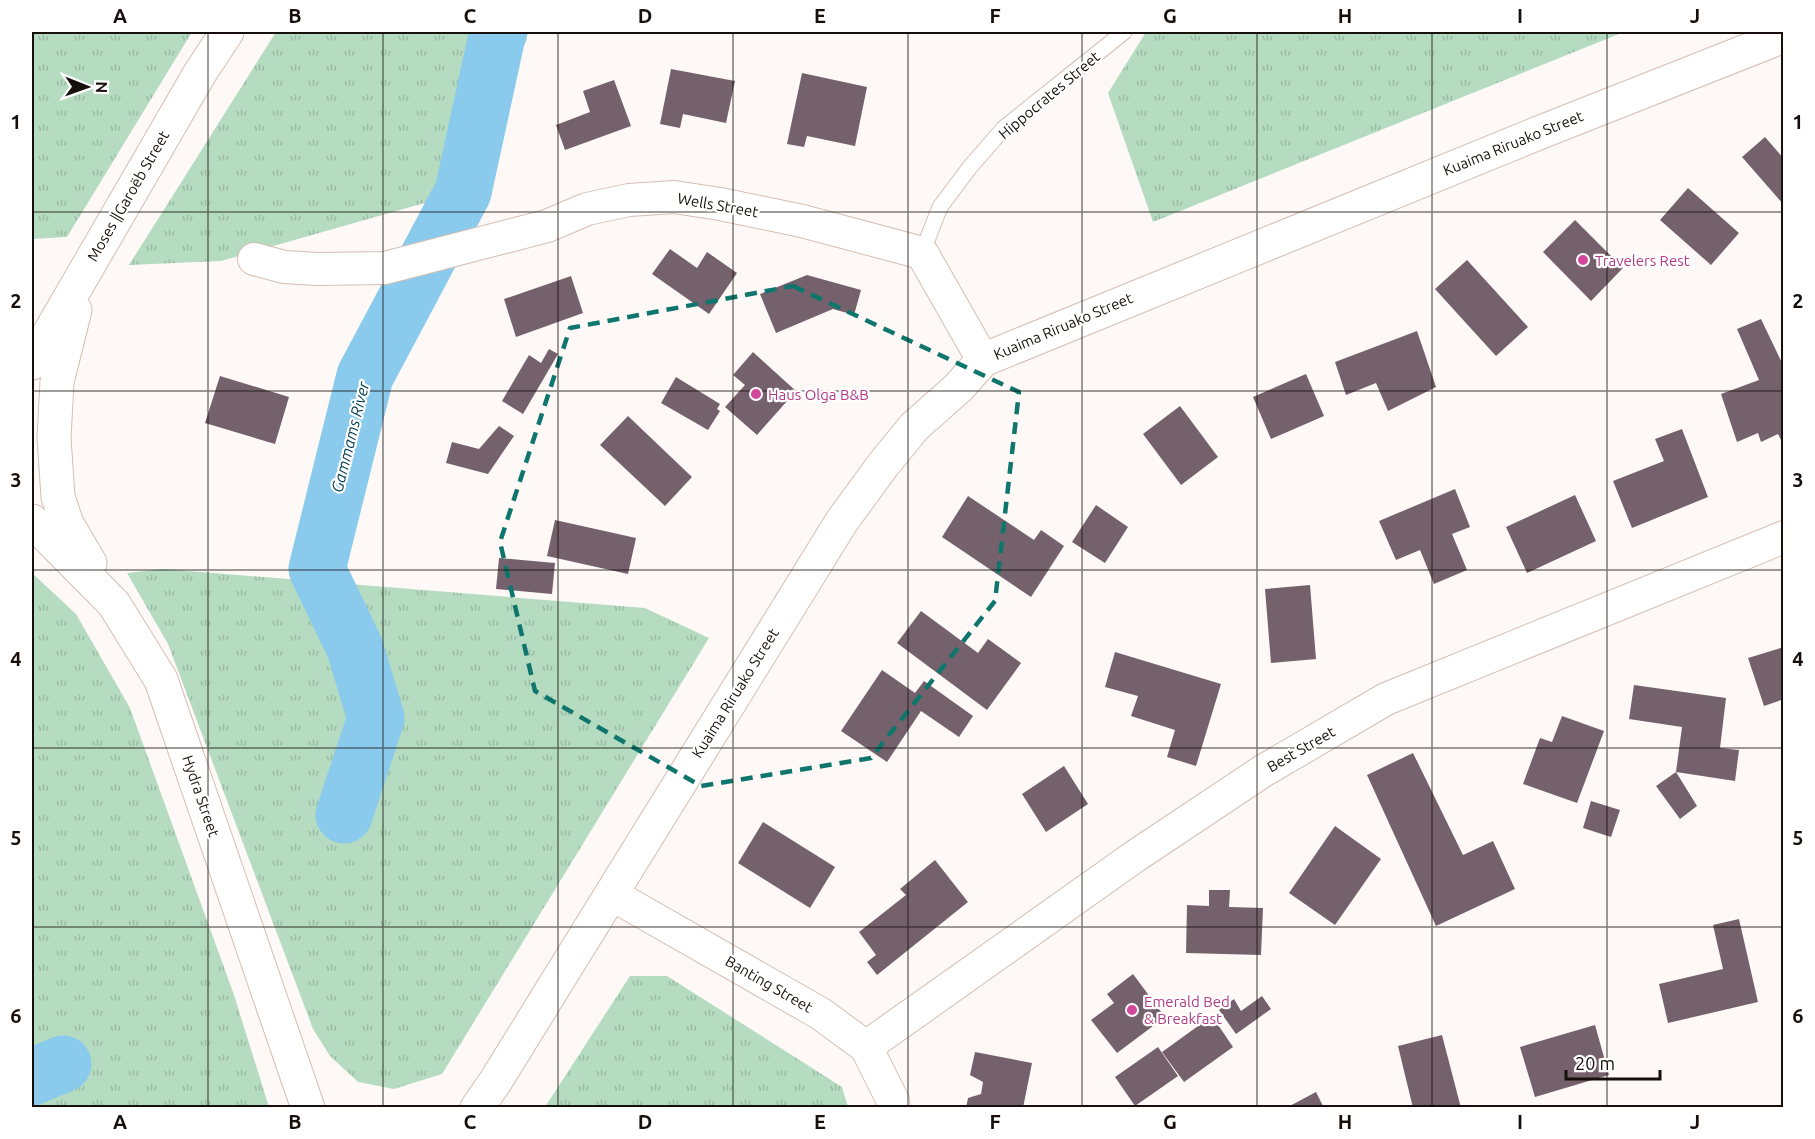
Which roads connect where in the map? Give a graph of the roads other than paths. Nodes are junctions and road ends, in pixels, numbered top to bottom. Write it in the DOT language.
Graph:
graph roads {
  1 [pos="227,32"];
  2 [pos="1124,32"];
  3 [pos="1784,36"];
  4 [pos="922,253"];
  5 [pos="254,259"];
  6 [pos="87,265"];
  7 [pos="40,337"];
  8 [pos="983,360"];
  9 [pos="32,363"];
  10 [pos="32,521"];
  11 [pos="1784,537"];
  12 [pos="114,604"];
  13 [pos="611,894"];
  14 [pos="866,1047"];
  15 [pos="289,1052"];
  16 [pos="486,1095"];
  17 [pos="308,1107"];
  18 [pos="332,1107"];
  19 [pos="463,1107"];
  20 [pos="894,1107"];
  1 -- 6 [label="street, Moses ǁGaroëb Street"];
  2 -- 4 [label="lane, Hippocrates Street"];
  3 -- 8 [label="street, Kuaima Riruako Street"];
  4 -- 5 [label="street, Wells Street"];
  4 -- 8 [label="street"];
  6 -- 7 [label="street, Moses ǁGaroëb Street"];
  6 -- 12 [label="street"];
  7 -- 9 [label="street, Moses ǁGaroëb Street"];
  8 -- 13 [label="street, Kuaima Riruako Street"];
  10 -- 12 [label="street, Hydra Street"];
  11 -- 14 [label="street, Best Street"];
  12 -- 15 [label="street, Hydra Street"];
  13 -- 14 [label="street, Banting Street"];
  13 -- 16 [label="street, Kuaima Riruako Street"];
  14 -- 20 [label="street, Banting Street"];
  15 -- 17 [label="street, Hydra Street"];
  15 -- 18 [label="street"];
  16 -- 19 [label="street"];
}
